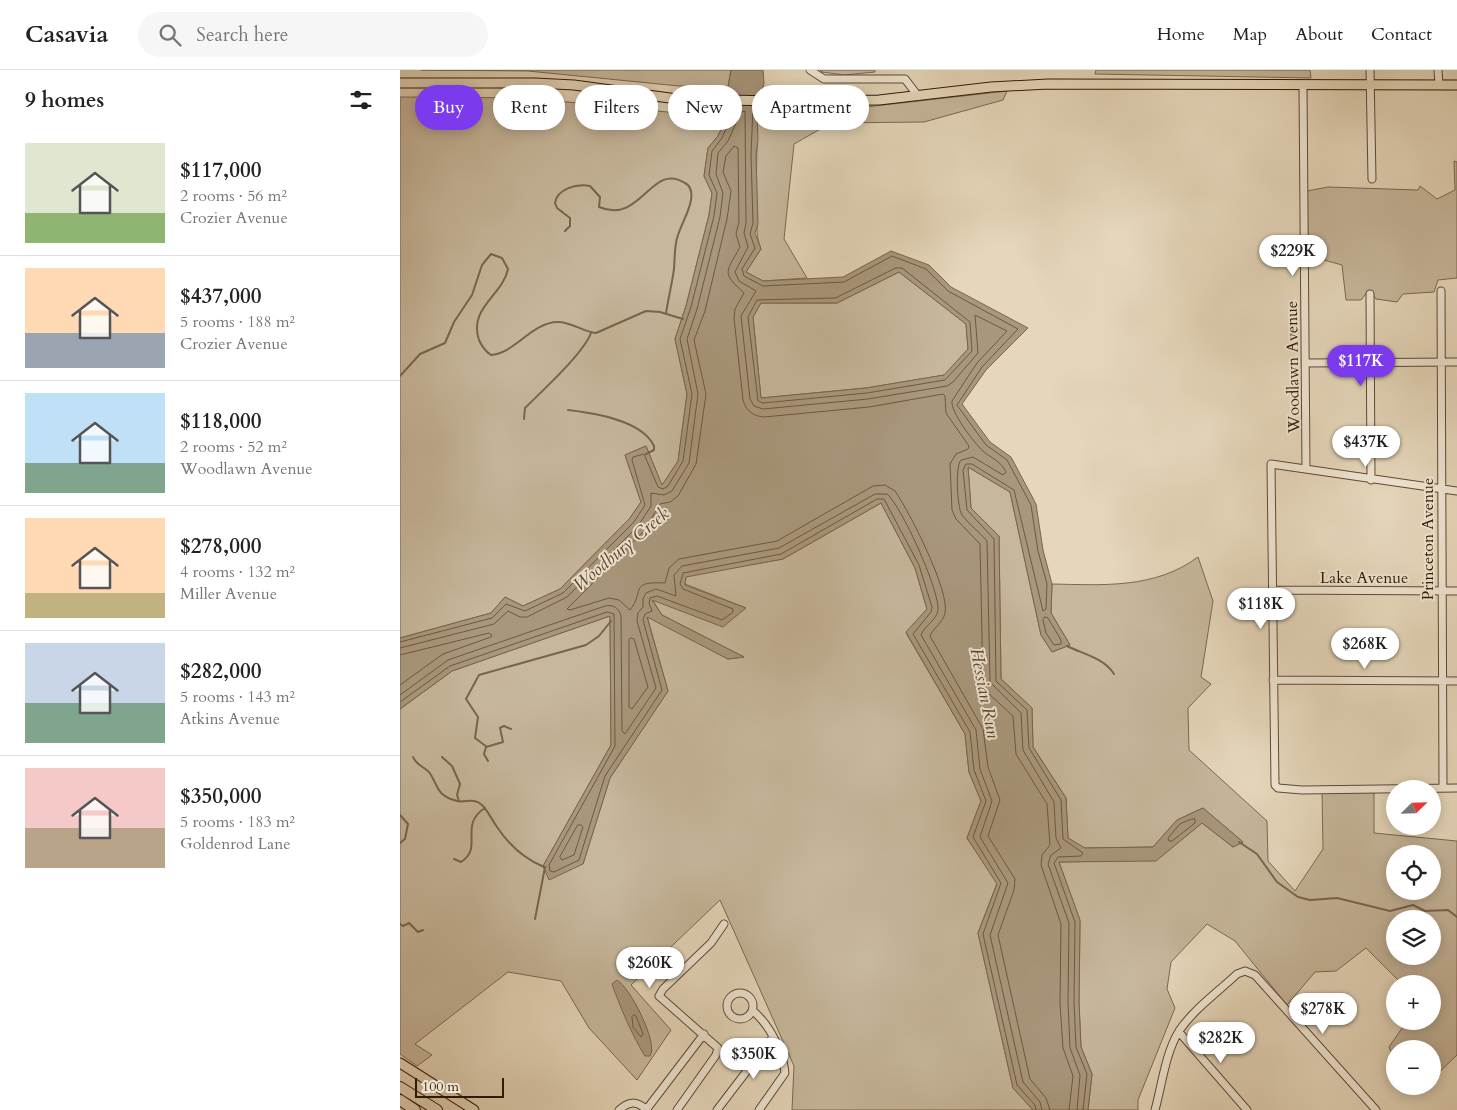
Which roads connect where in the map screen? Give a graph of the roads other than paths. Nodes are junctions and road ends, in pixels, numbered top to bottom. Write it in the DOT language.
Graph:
graph roads {
  1 [pos="810,70"];
  2 [pos="1370,70"];
  3 [pos="1438,70"];
  4 [pos="400,83"];
  5 [pos="1303,85"];
  6 [pos="1370,85"];
  7 [pos="1438,85"];
  8 [pos="1457,85"];
  9 [pos="918,96"];
  10 [pos="1372,180"];
  11 [pos="1441,291"];
  12 [pos="1370,294"];
  13 [pos="1441,362"];
  14 [pos="1457,362"];
  15 [pos="1306,363"];
  16 [pos="1372,364"];
  17 [pos="1306,469"];
  18 [pos="1371,480"];
  19 [pos="1440,489"];
  20 [pos="1457,491"];
  21 [pos="1272,590"];
  22 [pos="1457,591"];
  23 [pos="1441,592"];
  24 [pos="1273,680"];
  25 [pos="1444,681"];
  26 [pos="1457,681"];
  27 [pos="1443,788"];
  28 [pos="1457,788"];
  29 [pos="724,924"];
  30 [pos="753,1012"];
  31 [pos="1179,1032"];
  32 [pos="704,1034"];
  33 [pos="772,1038"];
  34 [pos="400,1063"];
  35 [pos="400,1087"];
  36 [pos="400,1100"];
  37 [pos="415,1110"];
  38 [pos="437,1110"];
  39 [pos="474,1110"];
  40 [pos="619,1110"];
  41 [pos="646,1110"];
  42 [pos="678,1110"];
  43 [pos="717,1110"];
  44 [pos="758,1110"];
  45 [pos="1156,1110"];
  46 [pos="1247,1110"];
  47 [pos="1376,1110"];
  1 -- 9 [label="street"];
  2 -- 6 [label="street"];
  3 -- 7 [label="street"];
  4 -- 9 [label="main road"];
  5 -- 6 [label="main road"];
  5 -- 9 [label="main road"];
  5 -- 15 [label="street, Woodlawn Avenue"];
  6 -- 7 [label="main road"];
  6 -- 10 [label="street"];
  7 -- 8 [label="main road"];
  11 -- 13 [label="street, Princeton Avenue"];
  12 -- 16 [label="street"];
  13 -- 14 [label="street"];
  13 -- 16 [label="street"];
  13 -- 19 [label="street, Princeton Avenue"];
  15 -- 16 [label="street"];
  15 -- 17 [label="street, Woodlawn Avenue"];
  16 -- 18 [label="street"];
  17 -- 18 [label="street"];
  17 -- 21 [label="street"];
  18 -- 19 [label="street"];
  19 -- 20 [label="street"];
  19 -- 23 [label="street, Princeton Avenue"];
  21 -- 23 [label="street, Lake Avenue"];
  21 -- 24 [label="street"];
  22 -- 23 [label="street, Lake Avenue"];
  23 -- 25 [label="street, Princeton Avenue"];
  24 -- 25 [label="street"];
  24 -- 27 [label="street"];
  25 -- 26 [label="street"];
  25 -- 27 [label="street, Princeton Avenue"];
  27 -- 28 [label="street"];
  29 -- 32 [label="street"];
  30 -- 33 [label="street"];
  31 -- 45 [label="street"];
  31 -- 46 [label="street"];
  31 -- 47 [label="street"];
  32 -- 41 [label="street"];
  32 -- 42 [label="street"];
  33 -- 43 [label="street"];
  33 -- 44 [label="street"];
  34 -- 39 [label="main road"];
  35 -- 38 [label="highway"];
  36 -- 37 [label="highway"];
  40 -- 41 [label="street"];
}
